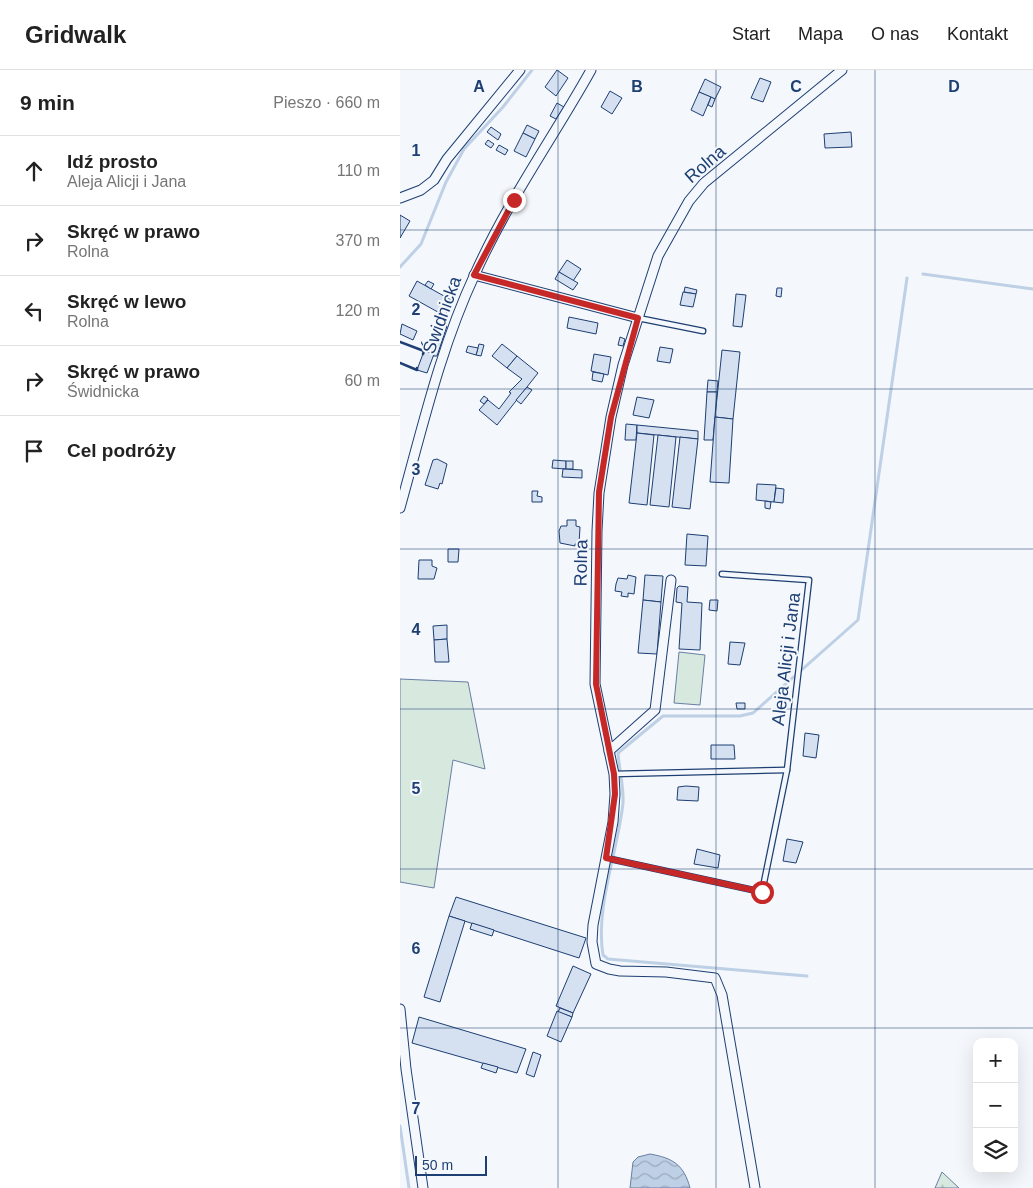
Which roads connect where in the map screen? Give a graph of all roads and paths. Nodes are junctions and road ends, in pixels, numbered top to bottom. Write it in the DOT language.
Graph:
graph roads {
  1 [pos="520,70"];
  2 [pos="591,70"];
  3 [pos="842,70"];
  4 [pos="400,198"];
  5 [pos="474,275"];
  6 [pos="638,318"];
  7 [pos="703,331"];
  8 [pos="400,508"];
  9 [pos="722,574"];
  10 [pos="671,580"];
  11 [pos="609,751"];
  12 [pos="787,770"];
  13 [pos="614,774"];
  14 [pos="606,858"];
  15 [pos="400,1009"];
  16 [pos="423,1188"];
  17 [pos="754,1188"];
  1 -- 4 [label="street"];
  2 -- 5 [label="street, Świdnicka"];
  3 -- 6 [label="street, Rolna"];
  5 -- 6 [label="street"];
  5 -- 8 [label="street, Świdnicka"];
  6 -- 7 [label="lane"];
  6 -- 11 [label="street, Rolna"];
  9 -- 12 [label="lane, Aleja Alicji i Jana"];
  10 -- 11 [label="street"];
  11 -- 13 [label="street, Rolna"];
  12 -- 13 [label="lane"];
  12 -- 14 [label="lane, Aleja Alicji i Jana"];
  13 -- 14 [label="street, Rolna"];
  14 -- 17 [label="street, Rolna"];
  15 -- 16 [label="street"];
}
